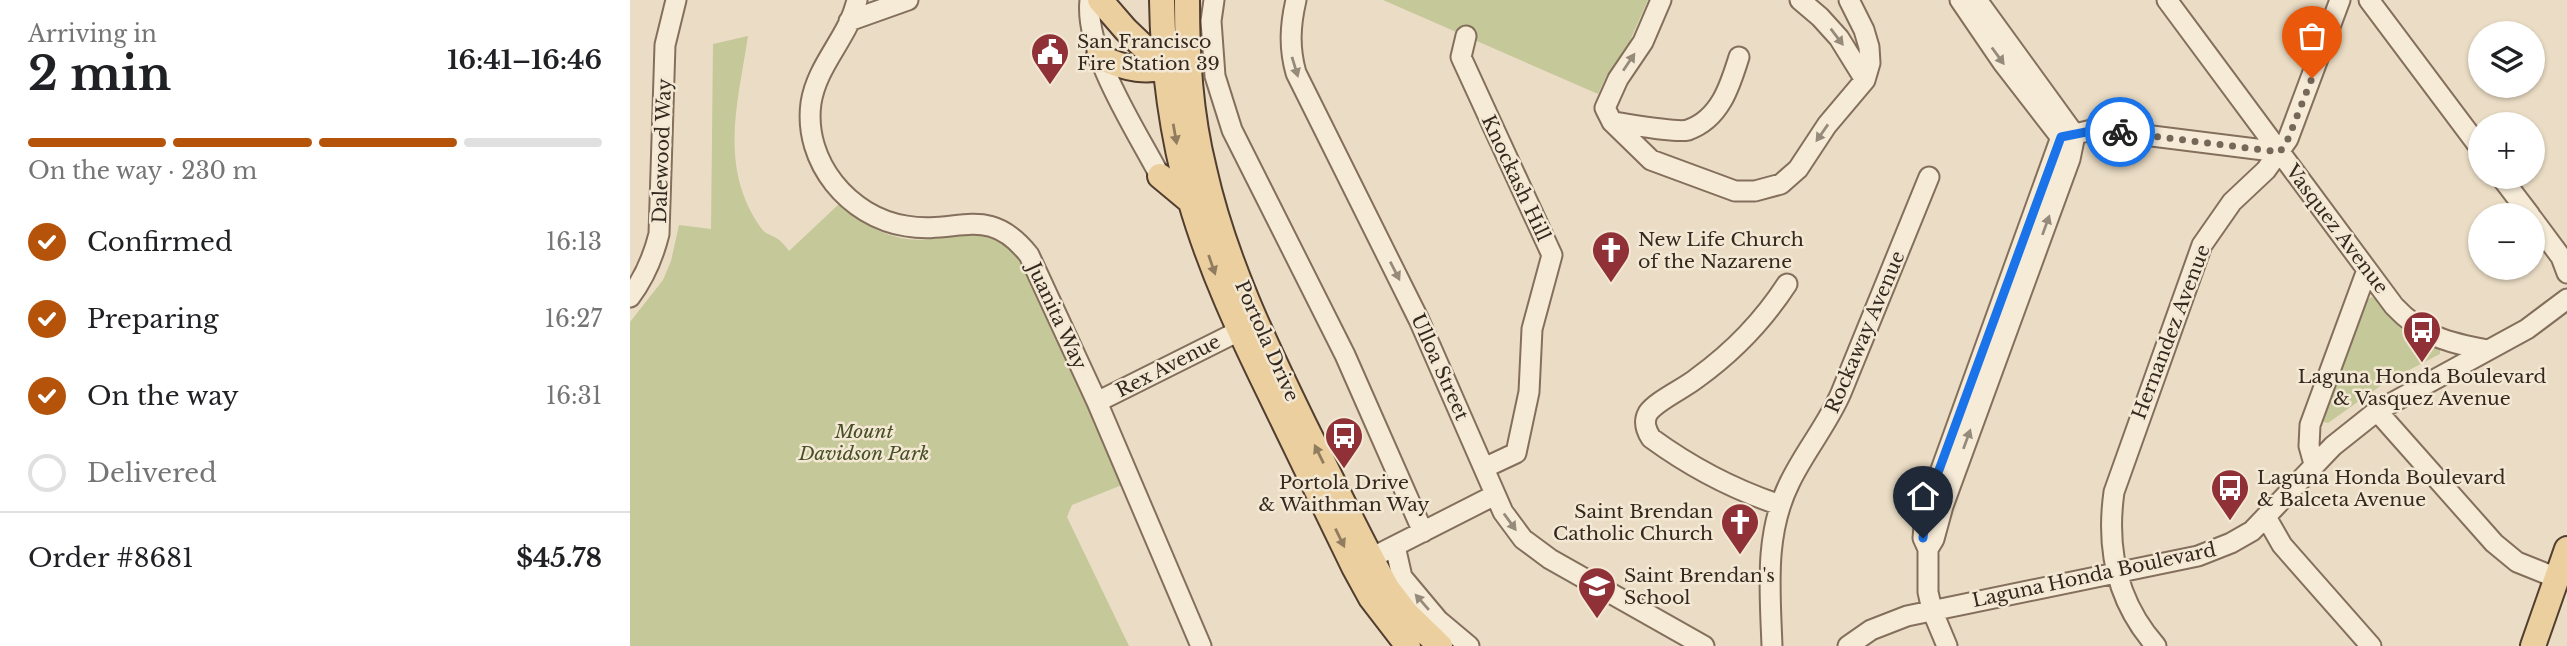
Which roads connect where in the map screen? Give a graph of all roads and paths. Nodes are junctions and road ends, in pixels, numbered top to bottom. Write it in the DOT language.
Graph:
graph roads {
  1 [pos="676,0"];
  2 [pos="857,0"];
  3 [pos="908,0"];
  4 [pos="1090,0"];
  5 [pos="1100,0"];
  6 [pos="1162,0"];
  7 [pos="1187,0"];
  8 [pos="1214,0"];
  9 [pos="1296,0"];
  10 [pos="1661,0"];
  11 [pos="1800,0"];
  12 [pos="1849,0"];
  13 [pos="1960,0"];
  14 [pos="1978,0"];
  15 [pos="2167,0"];
  16 [pos="2340,0"];
  17 [pos="2369,0"];
  18 [pos="849,22"];
  19 [pos="1466,36"];
  20 [pos="1187,40"];
  21 [pos="1099,56"];
  22 [pos="1739,57"];
  23 [pos="1166,67"];
  24 [pos="1865,80"];
  25 [pos="1191,99"];
  26 [pos="1612,122"];
  27 [pos="2468,132"];
  28 [pos="2068,136"];
  29 [pos="2280,152"];
  30 [pos="1160,176"];
  31 [pos="1929,177"];
  32 [pos="1190,201"];
  33 [pos="2545,236"];
  34 [pos="2565,264"];
  35 [pos="2367,270"];
  36 [pos="1787,284"];
  37 [pos="630,297"];
  38 [pos="2565,301"];
  39 [pos="1239,331"];
  40 [pos="2488,350"];
  41 [pos="1097,402"];
  42 [pos="2377,411"];
  43 [pos="2314,464"];
  44 [pos="1484,468"];
  45 [pos="1495,495"];
  46 [pos="1780,505"];
  47 [pos="2266,517"];
  48 [pos="1423,532"];
  49 [pos="1395,546"];
  50 [pos="2567,549"];
  51 [pos="1371,558"];
  52 [pos="2116,572"];
  53 [pos="2557,578"];
  54 [pos="1932,610"];
  55 [pos="1201,646"];
  56 [pos="1408,646"];
  57 [pos="1440,646"];
  58 [pos="1469,646"];
  59 [pos="1704,646"];
  60 [pos="1772,646"];
  61 [pos="1848,646"];
  62 [pos="1947,646"];
  63 [pos="2156,646"];
  64 [pos="2371,646"];
  65 [pos="2533,646"];
  1 -- 37 [label="street, Dalewood Way"];
  2 -- 18 [label="street, Juanita Way"];
  3 -- 18 [label="street"];
  4 -- 21 [label="street"];
  5 -- 23 [label="main road"];
  6 -- 23 [label="main road, Portola Drive"];
  7 -- 20 [label="main road, Portola Drive"];
  8 -- 48 [label="street"];
  9 -- 44 [label="street, Ulloa Street, one-way"];
  26 -- 10 [label="street, one-way"];
  11 -- 24 [label="street, one-way"];
  12 -- 24 [label="street"];
  13 -- 28 [label="street, one-way"];
  14 -- 28 [label="street"];
  15 -- 29 [label="street, Vasquez Avenue"];
  16 -- 29 [label="street, Hernandez Avenue"];
  17 -- 27 [label="street"];
  18 -- 41 [label="street, Juanita Way"];
  19 -- 44 [label="street, Knockash Hill"];
  20 -- 23 [label="main road"];
  20 -- 25 [label="main road, Portola Drive"];
  21 -- 23 [label="main road"];
  21 -- 30 [label="street"];
  22 -- 26 [label="street"];
  23 -- 25 [label="main road"];
  23 -- 32 [label="main road, Portola Drive, one-way"];
  24 -- 26 [label="street, one-way"];
  51 -- 25 [label="main road, Portola Drive, one-way"];
  28 -- 29 [label="street"];
  28 -- 54 [label="street"];
  29 -- 35 [label="street, Vasquez Avenue"];
  29 -- 52 [label="street, Hernandez Avenue"];
  30 -- 32 [label="main road"];
  31 -- 46 [label="street, Rockaway Avenue"];
  32 -- 39 [label="main road, Portola Drive, one-way"];
  33 -- 34 [label="street"];
  35 -- 40 [label="street, Vasquez Avenue"];
  35 -- 43 [label="street"];
  36 -- 46 [label="street"];
  38 -- 40 [label="street, Laguna Honda Boulevard"];
  39 -- 41 [label="street, Rex Avenue"];
  39 -- 56 [label="main road, Portola Drive, one-way"];
  40 -- 42 [label="street, Laguna Honda Boulevard"];
  41 -- 55 [label="street, Juanita Way"];
  42 -- 43 [label="street, Laguna Honda Boulevard"];
  42 -- 53 [label="street"];
  43 -- 47 [label="street, Laguna Honda Boulevard"];
  44 -- 45 [label="street, Ulloa Street"];
  45 -- 48 [label="street"];
  45 -- 59 [label="street, Ulloa Street, one-way"];
  46 -- 60 [label="street, Rockaway Avenue"];
  47 -- 52 [label="street, Laguna Honda Boulevard"];
  47 -- 64 [label="street"];
  48 -- 49 [label="street"];
  49 -- 51 [label="street"];
  58 -- 49 [label="street, one-way"];
  50 -- 53 [label="main road"];
  51 -- 57 [label="main road, Portola Drive"];
  52 -- 54 [label="street, Laguna Honda Boulevard"];
  52 -- 63 [label="street, Hernandez Avenue"];
  53 -- 65 [label="main road"];
  54 -- 61 [label="street, Laguna Honda Boulevard"];
  54 -- 62 [label="street"];
}
